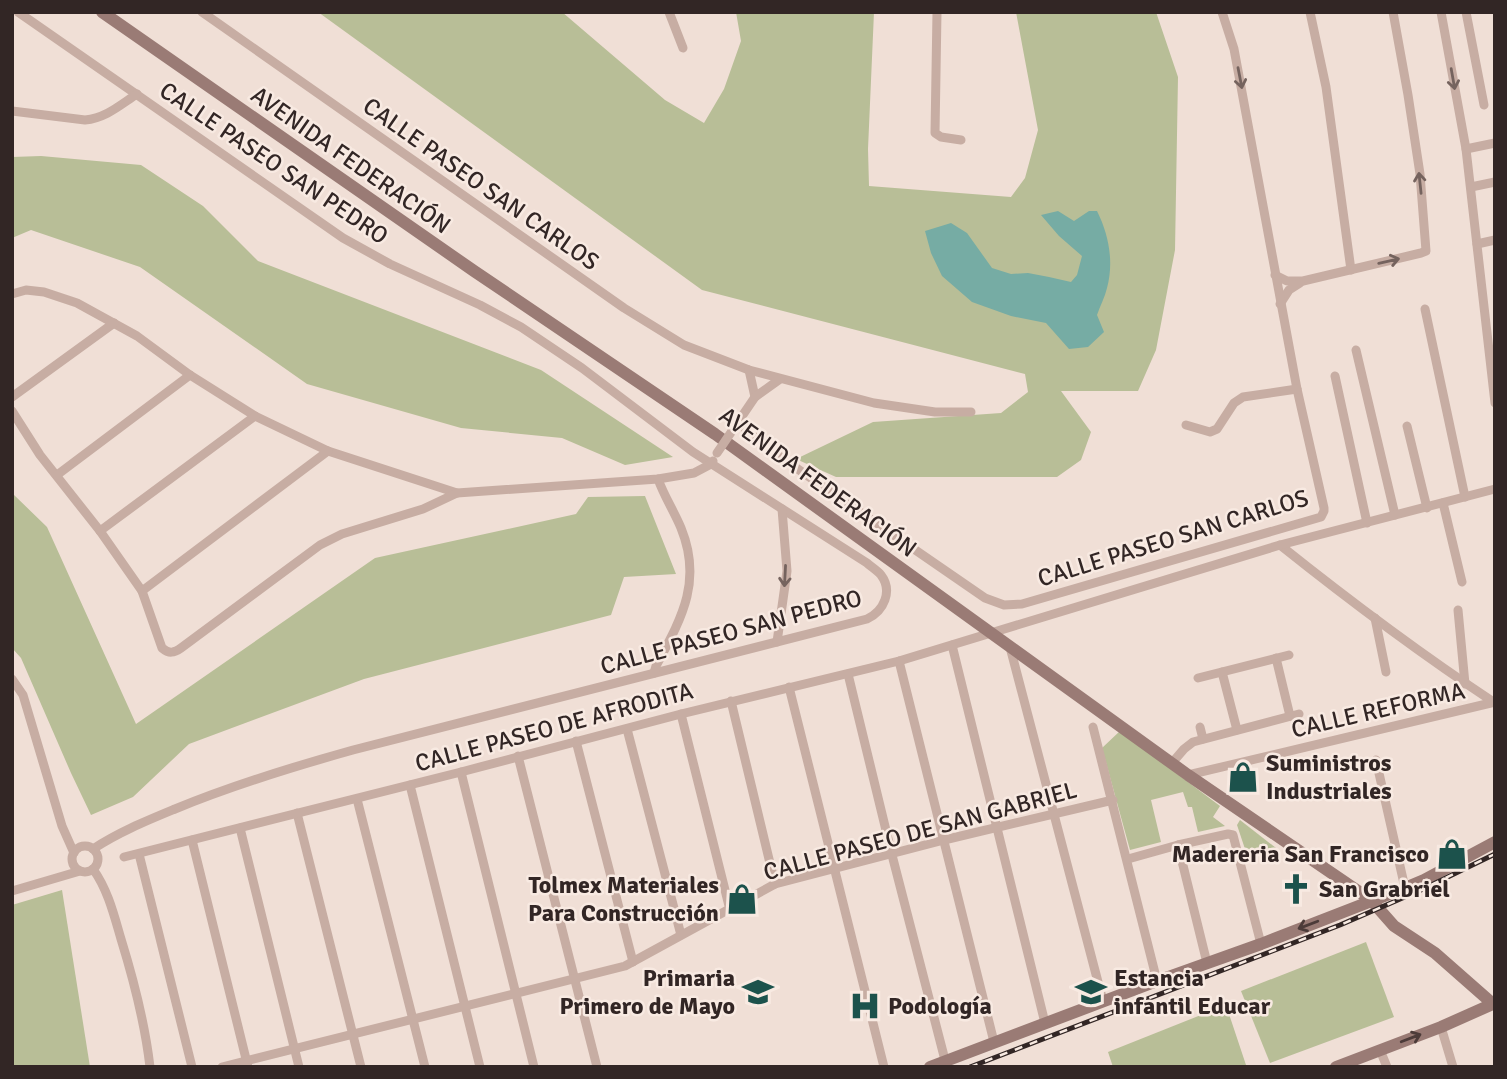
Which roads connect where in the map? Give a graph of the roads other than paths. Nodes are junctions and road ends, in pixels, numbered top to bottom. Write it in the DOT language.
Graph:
graph roads {
  1 [pos="18,12"];
  2 [pos="102,12"];
  3 [pos="202,12"];
  4 [pos="669,12"];
  5 [pos="937,12"];
  6 [pos="1222,12"];
  7 [pos="1310,12"];
  8 [pos="1393,12"];
  9 [pos="1441,12"];
  10 [pos="1466,12"];
  11 [pos="683,48"];
  12 [pos="137,94"];
  13 [pos="1484,105"];
  14 [pos="12,111"];
  15 [pos="961,140"];
  16 [pos="1495,143"];
  17 [pos="1466,149"];
  18 [pos="1495,182"];
  19 [pos="1471,187"];
  20 [pos="1495,240"];
  21 [pos="1477,244"];
  22 [pos="1351,270"];
  23 [pos="1275,275"];
  24 [pos="1303,281"];
  25 [pos="12,294"];
  26 [pos="1280,304"];
  27 [pos="1425,309"];
  28 [pos="114,323"];
  29 [pos="1356,350"];
  30 [pos="748,370"];
  31 [pos="190,376"];
  32 [pos="1335,376"];
  33 [pos="780,379"];
  34 [pos="1297,389"];
  35 [pos="12,397"];
  36 [pos="755,397"];
  37 [pos="1495,403"];
  38 [pos="12,411"];
  39 [pos="971,412"];
  40 [pos="255,416"];
  41 [pos="738,422"];
  42 [pos="1186,425"];
  43 [pos="1407,426"];
  44 [pos="328,451"];
  45 [pos="711,464"];
  46 [pos="57,475"];
  47 [pos="657,479"];
  48 [pos="1495,489"];
  49 [pos="457,493"];
  50 [pos="1465,497"];
  51 [pos="1443,503"];
  52 [pos="1427,508"];
  53 [pos="782,509"];
  54 [pos="1395,515"];
  55 [pos="1367,523"];
  56 [pos="100,531"];
  57 [pos="1280,545"];
  58 [pos="1462,582"];
  59 [pos="142,590"];
  60 [pos="1458,610"];
  61 [pos="1375,618"];
  62 [pos="992,633"];
  63 [pos="777,642"];
  64 [pos="952,645"];
  65 [pos="1010,645"];
  66 [pos="1289,655"];
  67 [pos="1276,658"];
  68 [pos="899,661"];
  69 [pos="1222,672"];
  70 [pos="1386,672"];
  71 [pos="654,673"];
  72 [pos="848,674"];
  73 [pos="1198,678"];
  74 [pos="12,679"];
  75 [pos="1465,684"];
  76 [pos="789,687"];
  77 [pos="731,701"];
  78 [pos="1494,703"];
  79 [pos="681,714"];
  80 [pos="1093,727"];
  81 [pos="1200,727"];
  82 [pos="627,729"];
  83 [pos="1237,730"];
  84 [pos="1203,739"];
  85 [pos="576,741"];
  86 [pos="518,756"];
  87 [pos="1376,760"];
  88 [pos="1172,763"];
  89 [pos="461,772"];
  90 [pos="1188,775"];
  91 [pos="410,785"];
  92 [pos="357,799"];
  93 [pos="1113,800"];
  94 [pos="297,813"];
  95 [pos="1054,814"];
  96 [pos="240,828"];
  97 [pos="998,828"];
  98 [pos="192,840"];
  99 [pos="944,840"];
  100 [pos="1495,842"];
  101 [pos="1178,845"];
  102 [pos="93,849"];
  103 [pos="74,853"];
  104 [pos="139,854"];
  105 [pos="892,855"];
  106 [pos="124,857"];
  107 [pos="1128,859"];
  108 [pos="93,869"];
  109 [pos="834,869"];
  110 [pos="80,871"];
  111 [pos="775,884"];
  112 [pos="1405,888"];
  113 [pos="12,891"];
  114 [pos="1371,900"];
  115 [pos="730,910"];
  116 [pos="681,935"];
  117 [pos="1261,944"];
  118 [pos="633,962"];
  119 [pos="1208,963"];
  120 [pos="575,979"];
  121 [pos="1157,981"];
  122 [pos="516,993"];
  123 [pos="1103,1001"];
  124 [pos="1494,1004"];
  125 [pos="464,1005"];
  126 [pos="413,1018"];
  127 [pos="1045,1023"];
  128 [pos="1441,1027"];
  129 [pos="353,1034"];
  130 [pos="994,1042"];
  131 [pos="295,1048"];
  132 [pos="1380,1050"];
  133 [pos="946,1060"];
  134 [pos="248,1064"];
  135 [pos="150,1067"];
  136 [pos="192,1067"];
  137 [pos="222,1067"];
  138 [pos="299,1067"];
  139 [pos="361,1067"];
  140 [pos="425,1067"];
  141 [pos="480,1067"];
  142 [pos="534,1067"];
  143 [pos="597,1067"];
  144 [pos="884,1067"];
  145 [pos="930,1067"];
  146 [pos="1336,1067"];
  147 [pos="1387,1067"];
  148 [pos="1453,1067"];
  1 -- 12 [label="street, CALLE PASEO SAN PEDRO"];
  2 -- 62 [label="main road, AVENIDA FEDERACIÓN"];
  3 -- 30 [label="street, CALLE PASEO SAN CARLOS"];
  4 -- 11 [label="street"];
  5 -- 15 [label="street"];
  6 -- 23 [label="street, CALLE PASEO SAN CARLOS, one-way"];
  7 -- 22 [label="street"];
  22 -- 8 [label="street, one-way"];
  9 -- 17 [label="street, one-way"];
  10 -- 13 [label="street"];
  12 -- 14 [label="street"];
  12 -- 45 [label="street, CALLE PASEO SAN PEDRO"];
  16 -- 17 [label="street"];
  17 -- 19 [label="street"];
  18 -- 19 [label="street"];
  19 -- 21 [label="street"];
  20 -- 21 [label="street"];
  21 -- 37 [label="street"];
  22 -- 24 [label="street"];
  23 -- 24 [label="street"];
  23 -- 26 [label="street, CALLE PASEO SAN CARLOS"];
  24 -- 26 [label="street"];
  25 -- 28 [label="street"];
  26 -- 34 [label="street, CALLE PASEO SAN CARLOS"];
  27 -- 50 [label="street"];
  28 -- 31 [label="street"];
  28 -- 35 [label="street"];
  29 -- 54 [label="street"];
  30 -- 33 [label="street, CALLE PASEO SAN CARLOS"];
  30 -- 36 [label="street"];
  31 -- 40 [label="street"];
  31 -- 46 [label="street"];
  32 -- 55 [label="street"];
  33 -- 36 [label="street"];
  33 -- 39 [label="street, CALLE PASEO SAN CARLOS"];
  34 -- 41 [label="street, CALLE PASEO SAN CARLOS"];
  34 -- 42 [label="street"];
  36 -- 41 [label="street"];
  38 -- 46 [label="street"];
  40 -- 44 [label="street"];
  40 -- 56 [label="street"];
  41 -- 45 [label="street, bridge"];
  43 -- 52 [label="street"];
  44 -- 49 [label="street"];
  44 -- 59 [label="street"];
  45 -- 47 [label="street"];
  45 -- 53 [label="street, CALLE PASEO SAN PEDRO"];
  46 -- 56 [label="street"];
  47 -- 49 [label="street"];
  47 -- 71 [label="street"];
  48 -- 50 [label="street, CALLE PASEO DE AFRODITA"];
  49 -- 59 [label="street"];
  50 -- 51 [label="street, CALLE PASEO DE AFRODITA"];
  51 -- 52 [label="street, CALLE PASEO DE AFRODITA"];
  51 -- 58 [label="street"];
  52 -- 54 [label="street, CALLE PASEO DE AFRODITA"];
  53 -- 63 [label="street, one-way"];
  53 -- 63 [label="street, CALLE PASEO SAN PEDRO"];
  54 -- 55 [label="street, CALLE PASEO DE AFRODITA"];
  55 -- 57 [label="street, CALLE PASEO DE AFRODITA"];
  56 -- 59 [label="street"];
  57 -- 61 [label="street"];
  57 -- 62 [label="street, CALLE PASEO DE AFRODITA"];
  60 -- 75 [label="street"];
  61 -- 70 [label="street"];
  61 -- 75 [label="street"];
  62 -- 64 [label="street, CALLE PASEO DE AFRODITA"];
  62 -- 65 [label="main road, AVENIDA FEDERACIÓN"];
  63 -- 71 [label="street, CALLE PASEO SAN PEDRO"];
  64 -- 68 [label="street, CALLE PASEO DE AFRODITA"];
  64 -- 97 [label="street"];
  65 -- 88 [label="main road, AVENIDA FEDERACIÓN"];
  65 -- 95 [label="street"];
  66 -- 67 [label="street"];
  67 -- 69 [label="street"];
  67 -- 83 [label="street"];
  68 -- 72 [label="street, CALLE PASEO DE AFRODITA"];
  68 -- 99 [label="street"];
  69 -- 73 [label="street"];
  69 -- 83 [label="street"];
  71 -- 102 [label="street, CALLE PASEO SAN PEDRO"];
  72 -- 76 [label="street, CALLE PASEO DE AFRODITA"];
  72 -- 105 [label="street"];
  74 -- 103 [label="street"];
  75 -- 78 [label="street"];
  76 -- 77 [label="street, CALLE PASEO DE AFRODITA"];
  76 -- 109 [label="street"];
  77 -- 79 [label="street, CALLE PASEO DE AFRODITA"];
  77 -- 111 [label="street"];
  78 -- 90 [label="street, CALLE REFORMA"];
  79 -- 82 [label="street, CALLE PASEO DE AFRODITA"];
  79 -- 115 [label="street"];
  80 -- 93 [label="street"];
  81 -- 84 [label="street"];
  82 -- 85 [label="street, CALLE PASEO DE AFRODITA"];
  82 -- 116 [label="street"];
  83 -- 84 [label="street"];
  84 -- 88 [label="street"];
  85 -- 86 [label="street, CALLE PASEO DE AFRODITA"];
  85 -- 118 [label="street"];
  86 -- 89 [label="street, CALLE PASEO DE AFRODITA"];
  86 -- 120 [label="street"];
  87 -- 112 [label="street"];
  88 -- 90 [label="main road, AVENIDA FEDERACIÓN"];
  89 -- 91 [label="street, CALLE PASEO DE AFRODITA"];
  89 -- 122 [label="street"];
  90 -- 114 [label="main road, AVENIDA FEDERACIÓN"];
  91 -- 92 [label="street, CALLE PASEO DE AFRODITA"];
  91 -- 125 [label="street"];
  92 -- 94 [label="street, CALLE PASEO DE AFRODITA"];
  92 -- 126 [label="street"];
  93 -- 95 [label="street, CALLE PASEO DE SAN GABRIEL"];
  93 -- 107 [label="street"];
  94 -- 96 [label="street, CALLE PASEO DE AFRODITA"];
  94 -- 129 [label="street"];
  95 -- 97 [label="street, CALLE PASEO DE SAN GABRIEL"];
  95 -- 123 [label="street"];
  96 -- 98 [label="street, CALLE PASEO DE AFRODITA"];
  96 -- 131 [label="street"];
  97 -- 99 [label="street, CALLE PASEO DE SAN GABRIEL"];
  97 -- 127 [label="street"];
  98 -- 104 [label="street, CALLE PASEO DE AFRODITA"];
  98 -- 134 [label="street"];
  99 -- 105 [label="street, CALLE PASEO DE SAN GABRIEL"];
  99 -- 130 [label="street"];
  100 -- 112 [label="main road"];
  101 -- 107 [label="street"];
  101 -- 117 [label="street"];
  101 -- 119 [label="street"];
  102 -- 103 [label="street"];
  102 -- 108 [label="street"];
  103 -- 110 [label="street"];
  104 -- 106 [label="street, CALLE PASEO DE AFRODITA"];
  104 -- 136 [label="street"];
  105 -- 109 [label="street, CALLE PASEO DE SAN GABRIEL"];
  105 -- 133 [label="street"];
  107 -- 121 [label="street"];
  108 -- 110 [label="street"];
  108 -- 135 [label="street"];
  109 -- 111 [label="street, CALLE PASEO DE SAN GABRIEL"];
  109 -- 144 [label="street"];
  110 -- 113 [label="street"];
  111 -- 115 [label="street, CALLE PASEO DE SAN GABRIEL"];
  112 -- 114 [label="main road"];
  114 -- 117 [label="main road, one-way"];
  114 -- 124 [label="main road, AVENIDA FEDERACIÓN"];
  115 -- 116 [label="street, CALLE PASEO DE SAN GABRIEL"];
  116 -- 118 [label="street, CALLE PASEO DE SAN GABRIEL"];
  117 -- 119 [label="main road"];
  118 -- 120 [label="street, CALLE PASEO DE SAN GABRIEL"];
  119 -- 121 [label="main road"];
  120 -- 122 [label="street, CALLE PASEO DE SAN GABRIEL"];
  120 -- 143 [label="street"];
  121 -- 123 [label="main road"];
  122 -- 125 [label="street, CALLE PASEO DE SAN GABRIEL"];
  122 -- 142 [label="street"];
  123 -- 127 [label="main road"];
  124 -- 128 [label="main road"];
  125 -- 126 [label="street, CALLE PASEO DE SAN GABRIEL"];
  125 -- 141 [label="street"];
  126 -- 129 [label="street, CALLE PASEO DE SAN GABRIEL"];
  126 -- 140 [label="street"];
  127 -- 130 [label="main road"];
  132 -- 128 [label="main road, one-way"];
  128 -- 148 [label="street"];
  129 -- 131 [label="street, CALLE PASEO DE SAN GABRIEL"];
  129 -- 139 [label="street"];
  130 -- 133 [label="main road"];
  131 -- 134 [label="street, CALLE PASEO DE SAN GABRIEL"];
  131 -- 138 [label="street"];
  132 -- 146 [label="main road"];
  132 -- 147 [label="street"];
  133 -- 145 [label="main road"];
  134 -- 137 [label="street, CALLE PASEO DE SAN GABRIEL"];
}
